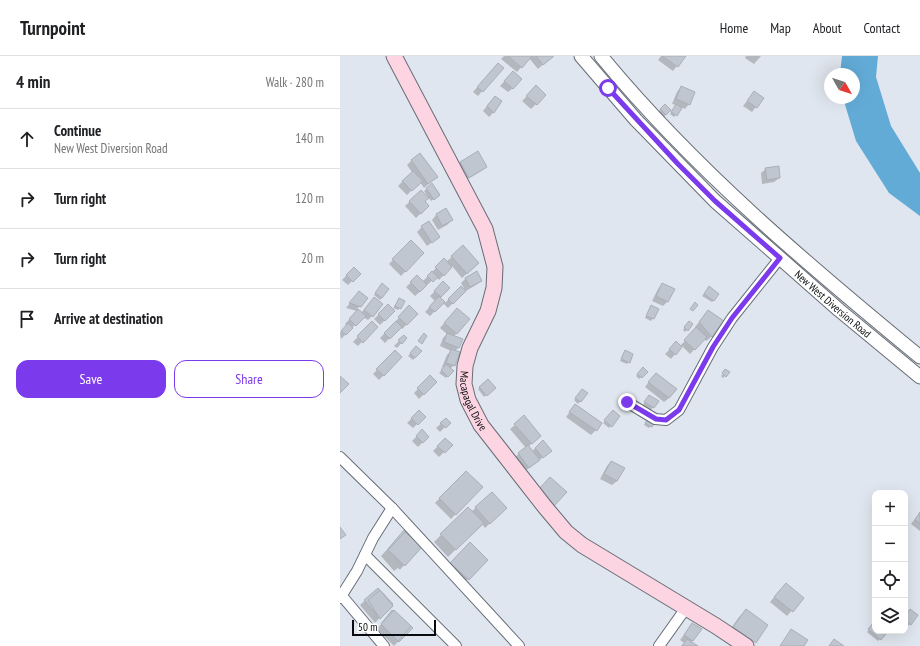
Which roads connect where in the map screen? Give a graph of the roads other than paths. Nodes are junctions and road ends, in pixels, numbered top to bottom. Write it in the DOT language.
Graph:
graph roads {
  1 [pos="394,56"];
  2 [pos="581,56"];
  3 [pos="601,56"];
  4 [pos="780,258"];
  5 [pos="920,357"];
  6 [pos="920,377"];
  7 [pos="627,402"];
  8 [pos="340,457"];
  9 [pos="392,508"];
  10 [pos="365,555"];
  11 [pos="341,597"];
  12 [pos="686,608"];
  13 [pos="384,646"];
  14 [pos="456,646"];
  15 [pos="520,646"];
  16 [pos="659,646"];
  17 [pos="746,646"];
  1 -- 12 [label="main road, Macapagal Drive"];
  2 -- 4 [label="street, New West Diversion Road"];
  3 -- 5 [label="street, New West Diversion Road"];
  4 -- 6 [label="street, New West Diversion Road"];
  4 -- 7 [label="street"];
  8 -- 9 [label="street"];
  9 -- 10 [label="street"];
  9 -- 15 [label="street"];
  10 -- 11 [label="street"];
  10 -- 14 [label="street"];
  11 -- 13 [label="street"];
  12 -- 16 [label="street"];
  12 -- 17 [label="main road, Macapagal Drive"];
}
